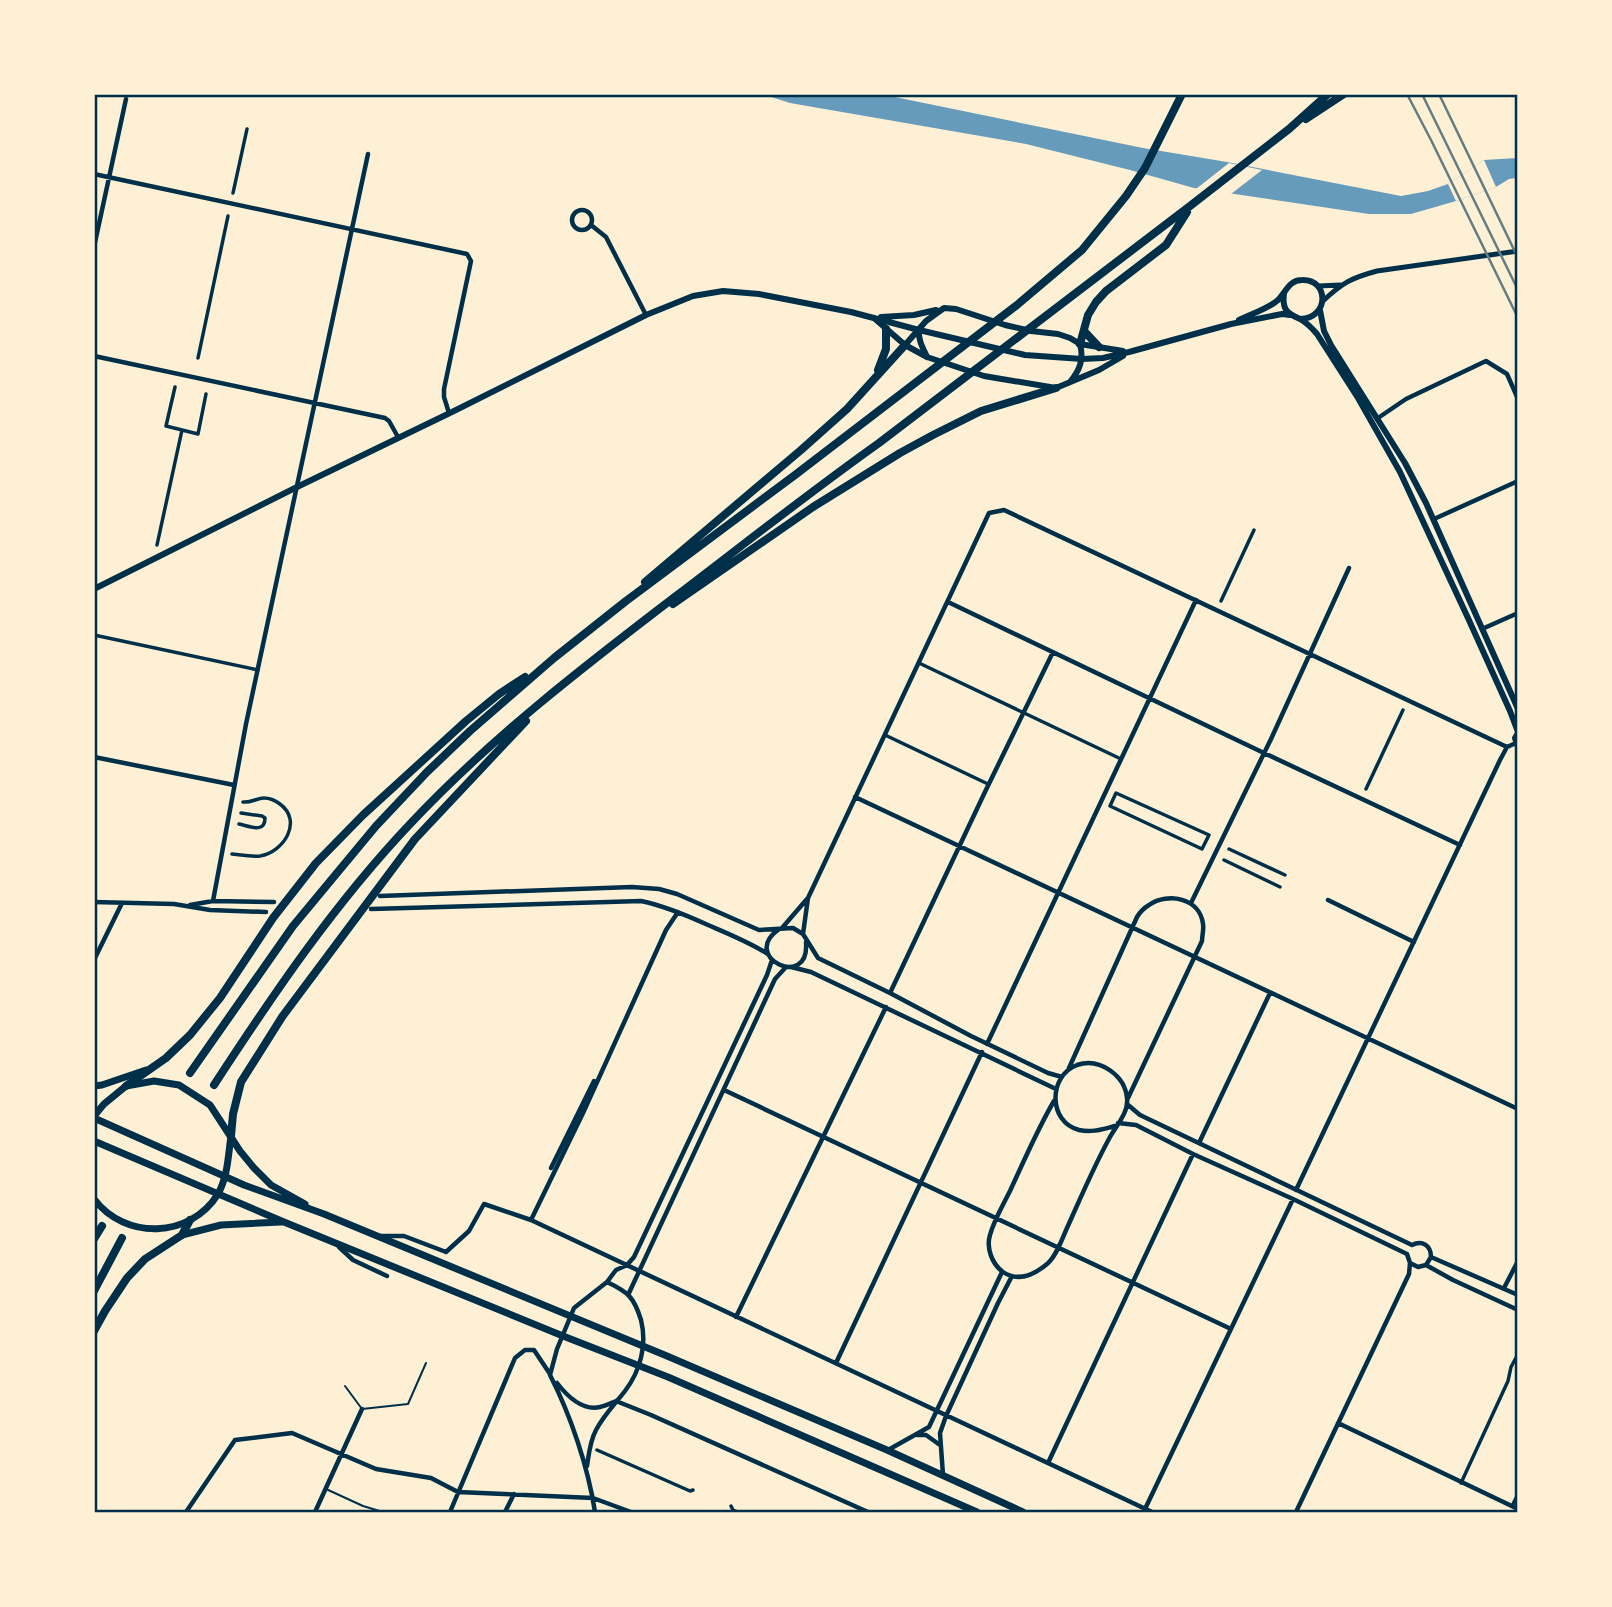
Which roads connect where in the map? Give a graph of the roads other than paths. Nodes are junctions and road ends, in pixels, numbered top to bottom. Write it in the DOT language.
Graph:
graph roads {
  1 [pos="1182,94"];
  2 [pos="1328,94"];
  3 [pos="1344,94"];
  4 [pos="126,99"];
  5 [pos="1289,129"];
  6 [pos="247,130"];
  7 [pos="368,154"];
  8 [pos="94,174"];
  9 [pos="109,177"];
  10 [pos="233,192"];
  11 [pos="1190,206"];
  12 [pos="228,216"];
  13 [pos="591,225"];
  14 [pos="351,229"];
  15 [pos="94,247"];
  16 [pos="1517,251"];
  17 [pos="1340,285"];
  18 [pos="1318,286"];
  19 [pos="1284,293"];
  20 [pos="1323,301"];
  21 [pos="944,308"];
  22 [pos="1320,310"];
  23 [pos="646,315"];
  24 [pos="1290,315"];
  25 [pos="872,317"];
  26 [pos="1300,319"];
  27 [pos="1231,324"];
  28 [pos="886,329"];
  29 [pos="919,330"];
  30 [pos="1084,331"];
  31 [pos="1080,344"];
  32 [pos="905,345"];
  33 [pos="1099,347"];
  34 [pos="1129,352"];
  35 [pos="94,356"];
  36 [pos="927,356"];
  37 [pos="198,358"];
  38 [pos="1082,359"];
  39 [pos="871,383"];
  40 [pos="1068,383"];
  41 [pos="175,387"];
  42 [pos="1056,388"];
  43 [pos="206,394"];
  44 [pos="1517,399"];
  45 [pos="314,402"];
  46 [pos="449,413"];
  47 [pos="1378,418"];
  48 [pos="181,430"];
  49 [pos="398,438"];
  50 [pos="1517,481"];
  51 [pos="297,486"];
  52 [pos="1433,519"];
  53 [pos="1254,530"];
  54 [pos="157,545"];
  55 [pos="1349,568"];
  56 [pos="94,589"];
  57 [pos="1196,600"];
  58 [pos="626,601"];
  59 [pos="1221,601"];
  60 [pos="948,602"];
  61 [pos="1517,613"];
  62 [pos="1482,629"];
  63 [pos="94,635"];
  64 [pos="615,642"];
  65 [pos="1053,652"];
  66 [pos="1309,655"];
  67 [pos="554,658"];
  68 [pos="919,663"];
  69 [pos="258,670"];
  70 [pos="554,691"];
  71 [pos="1150,698"];
  72 [pos="1517,709"];
  73 [pos="1403,710"];
  74 [pos="1023,713"];
  75 [pos="1517,733"];
  76 [pos="885,735"];
  77 [pos="1517,745"];
  78 [pos="1507,747"];
  79 [pos="1264,753"];
  80 [pos="94,757"];
  81 [pos="1121,759"];
  82 [pos="988,784"];
  83 [pos="234,785"];
  84 [pos="1366,789"];
  85 [pos="855,797"];
  86 [pos="243,802"];
  87 [pos="241,813"];
  88 [pos="239,824"];
  89 [pos="1206,845"];
  90 [pos="1460,845"];
  91 [pos="959,846"];
  92 [pos="1230,849"];
  93 [pos="232,854"];
  94 [pos="1224,860"];
  95 [pos="1285,875"];
  96 [pos="1280,887"];
  97 [pos="1058,893"];
  98 [pos="380,897"];
  99 [pos="808,898"];
  100 [pos="1328,900"];
  101 [pos="213,901"];
  102 [pos="274,901"];
  103 [pos="94,902"];
  104 [pos="122,903"];
  105 [pos="1191,903"];
  106 [pos="186,905"];
  107 [pos="371,909"];
  108 [pos="266,912"];
  109 [pos="678,912"];
  110 [pos="1132,928"];
  111 [pos="780,929"];
  112 [pos="803,934"];
  113 [pos="806,941"];
  114 [pos="1414,942"];
  115 [pos="768,954"];
  116 [pos="1195,957"];
  117 [pos="94,960"];
  118 [pos="772,960"];
  119 [pos="789,967"];
  120 [pos="890,993"];
  121 [pos="1270,993"];
  122 [pos="886,1007"];
  123 [pos="617,1037"];
  124 [pos="1369,1039"];
  125 [pos="986,1044"];
  126 [pos="982,1052"];
  127 [pos="150,1068"];
  128 [pos="1067,1072"];
  129 [pos="190,1073"];
  130 [pos="1062,1077"];
  131 [pos="214,1085"];
  132 [pos="94,1086"];
  133 [pos="126,1086"];
  134 [pos="1056,1089"];
  135 [pos="724,1090"];
  136 [pos="1055,1101"];
  137 [pos="1127,1101"];
  138 [pos="1517,1109"];
  139 [pos="94,1117"];
  140 [pos="1117,1125"];
  141 [pos="231,1136"];
  142 [pos="823,1137"];
  143 [pos="94,1141"];
  144 [pos="1199,1143"];
  145 [pos="1193,1154"];
  146 [pos="551,1168"];
  147 [pos="226,1177"];
  148 [pos="921,1183"];
  149 [pos="1296,1190"];
  150 [pos="217,1194"];
  151 [pos="94,1199"];
  152 [pos="1293,1199"];
  153 [pos="324,1214"];
  154 [pos="190,1220"];
  155 [pos="531,1220"];
  156 [pos="996,1220"];
  157 [pos="284,1222"];
  158 [pos="102,1226"];
  159 [pos="182,1235"];
  160 [pos="376,1236"];
  161 [pos="122,1238"];
  162 [pos="94,1239"];
  163 [pos="333,1241"];
  164 [pos="1412,1245"];
  165 [pos="1057,1248"];
  166 [pos="1407,1254"];
  167 [pos="1432,1256"];
  168 [pos="1517,1261"];
  169 [pos="1410,1263"];
  170 [pos="627,1265"];
  171 [pos="1426,1265"];
  172 [pos="1418,1267"];
  173 [pos="639,1272"];
  174 [pos="1002,1272"];
  175 [pos="1409,1274"];
  176 [pos="387,1276"];
  177 [pos="1012,1276"];
  178 [pos="607,1282"];
  179 [pos="1133,1283"];
  180 [pos="1504,1289"];
  181 [pos="94,1291"];
  182 [pos="629,1293"];
  183 [pos="1517,1295"];
  184 [pos="1517,1310"];
  185 [pos="571,1316"];
  186 [pos="736,1317"];
  187 [pos="1231,1329"];
  188 [pos="94,1331"];
  189 [pos="563,1336"];
  190 [pos="644,1347"];
  191 [pos="1517,1354"];
  192 [pos="426,1363"];
  193 [pos="836,1363"];
  194 [pos="638,1367"];
  195 [pos="550,1375"];
  196 [pos="345,1386"];
  197 [pos="616,1401"];
  198 [pos="362,1409"];
  199 [pos="937,1412"];
  200 [pos="946,1416"];
  201 [pos="1338,1423"];
  202 [pos="915,1435"];
  203 [pos="941,1446"];
  204 [pos="597,1450"];
  205 [pos="887,1450"];
  206 [pos="341,1454"];
  207 [pos="1048,1463"];
  208 [pos="586,1469"];
  209 [pos="943,1475"];
  210 [pos="1461,1483"];
  211 [pos="325,1488"];
  212 [pos="693,1490"];
  213 [pos="458,1492"];
  214 [pos="514,1494"];
  215 [pos="1517,1494"];
  216 [pos="593,1498"];
  217 [pos="731,1506"];
  218 [pos="1515,1507"];
  219 [pos="1145,1509"];
  220 [pos="186,1513"];
  221 [pos="315,1513"];
  222 [pos="383,1513"];
  223 [pos="450,1513"];
  224 [pos="505,1513"];
  225 [pos="596,1513"];
  226 [pos="631,1513"];
  227 [pos="738,1513"];
  228 [pos="868,1513"];
  229 [pos="977,1513"];
  230 [pos="1023,1513"];
  231 [pos="1152,1513"];
  232 [pos="1296,1513"];
  1 -- 58 [label="highway"];
  2 -- 5 [label="highway"];
  3 -- 5 [label="highway"];
  4 -- 9 [label="street"];
  5 -- 11 [label="highway"];
  6 -- 10 [label="street"];
  7 -- 14 [label="street"];
  8 -- 9 [label="street"];
  9 -- 14 [label="street"];
  9 -- 15 [label="street"];
  11 -- 30 [label="highway"];
  11 -- 64 [label="highway"];
  12 -- 37 [label="street"];
  13 -- 13 [label="street"];
  13 -- 23 [label="street"];
  14 -- 45 [label="street"];
  14 -- 46 [label="street"];
  16 -- 17 [label="street"];
  17 -- 18 [label="street"];
  17 -- 20 [label="street"];
  18 -- 19 [label="main road"];
  18 -- 20 [label="main road"];
  19 -- 24 [label="main road"];
  19 -- 27 [label="main road"];
  20 -- 22 [label="main road"];
  21 -- 25 [label="main road"];
  21 -- 29 [label="main road"];
  21 -- 31 [label="main road"];
  22 -- 26 [label="main road"];
  22 -- 47 [label="main road"];
  23 -- 25 [label="main road"];
  23 -- 46 [label="main road"];
  24 -- 26 [label="main road"];
  24 -- 27 [label="main road"];
  25 -- 28 [label="main road"];
  25 -- 29 [label="main road"];
  26 -- 75 [label="main road"];
  27 -- 34 [label="main road"];
  28 -- 32 [label="main road"];
  28 -- 39 [label="highway"];
  29 -- 32 [label="main road"];
  29 -- 36 [label="main road"];
  29 -- 38 [label="main road"];
  30 -- 31 [label="highway"];
  30 -- 33 [label="highway"];
  31 -- 33 [label="main road"];
  31 -- 38 [label="main road"];
  32 -- 36 [label="main road"];
  32 -- 39 [label="highway"];
  33 -- 34 [label="main road"];
  34 -- 38 [label="main road"];
  34 -- 40 [label="main road"];
  35 -- 45 [label="street"];
  36 -- 42 [label="main road"];
  38 -- 40 [label="main road"];
  39 -- 58 [label="highway"];
  40 -- 42 [label="main road"];
  41 -- 48 [label="street"];
  42 -- 64 [label="highway"];
  43 -- 48 [label="street"];
  44 -- 47 [label="street"];
  45 -- 49 [label="street"];
  45 -- 51 [label="street"];
  46 -- 49 [label="main road"];
  47 -- 52 [label="main road"];
  48 -- 54 [label="street"];
  49 -- 51 [label="main road"];
  50 -- 52 [label="street"];
  51 -- 56 [label="main road"];
  51 -- 69 [label="street"];
  52 -- 62 [label="main road"];
  53 -- 59 [label="street"];
  55 -- 66 [label="street"];
  57 -- 60 [label="street"];
  57 -- 66 [label="street"];
  57 -- 71 [label="street"];
  58 -- 67 [label="highway"];
  60 -- 65 [label="street"];
  60 -- 68 [label="street"];
  61 -- 62 [label="street"];
  62 -- 72 [label="main road"];
  63 -- 69 [label="street"];
  64 -- 70 [label="highway"];
  65 -- 71 [label="street"];
  65 -- 74 [label="street"];
  66 -- 78 [label="street"];
  66 -- 79 [label="street"];
  67 -- 127 [label="highway"];
  67 -- 129 [label="highway"];
  68 -- 74 [label="street"];
  68 -- 76 [label="street"];
  69 -- 83 [label="street"];
  70 -- 131 [label="highway"];
  70 -- 141 [label="highway"];
  71 -- 79 [label="street"];
  71 -- 81 [label="street"];
  73 -- 84 [label="street"];
  74 -- 81 [label="street"];
  74 -- 82 [label="street"];
  75 -- 77 [label="main road"];
  76 -- 82 [label="street"];
  76 -- 85 [label="street"];
  77 -- 78 [label="street"];
  78 -- 90 [label="street"];
  79 -- 90 [label="street"];
  79 -- 105 [label="street"];
  80 -- 83 [label="street"];
  81 -- 97 [label="street"];
  82 -- 91 [label="street"];
  83 -- 101 [label="street"];
  85 -- 91 [label="street"];
  85 -- 99 [label="street"];
  86 -- 93 [label="street"];
  87 -- 88 [label="street"];
  89 -- 89 [label="street"];
  90 -- 114 [label="street"];
  91 -- 97 [label="street"];
  91 -- 120 [label="street"];
  92 -- 95 [label="street"];
  94 -- 96 [label="street"];
  97 -- 110 [label="street"];
  97 -- 125 [label="street"];
  98 -- 111 [label="street"];
  99 -- 111 [label="street"];
  99 -- 112 [label="street"];
  100 -- 114 [label="street"];
  101 -- 102 [label="street"];
  101 -- 106 [label="street"];
  103 -- 104 [label="street"];
  104 -- 106 [label="street"];
  104 -- 117 [label="street"];
  105 -- 110 [label="street"];
  105 -- 116 [label="street"];
  106 -- 108 [label="street"];
  107 -- 109 [label="street"];
  109 -- 115 [label="street"];
  109 -- 123 [label="street"];
  110 -- 116 [label="street"];
  110 -- 128 [label="street"];
  111 -- 112 [label="street"];
  111 -- 115 [label="street"];
  112 -- 113 [label="street"];
  113 -- 119 [label="street"];
  113 -- 120 [label="street"];
  114 -- 124 [label="street"];
  115 -- 118 [label="street"];
  116 -- 121 [label="street"];
  116 -- 137 [label="street"];
  118 -- 119 [label="street"];
  118 -- 170 [label="street"];
  119 -- 122 [label="street"];
  119 -- 135 [label="street"];
  120 -- 125 [label="street"];
  121 -- 124 [label="street"];
  121 -- 144 [label="street"];
  122 -- 126 [label="street"];
  122 -- 142 [label="street"];
  123 -- 146 [label="street"];
  123 -- 155 [label="street"];
  124 -- 138 [label="street"];
  124 -- 149 [label="street"];
  125 -- 130 [label="street"];
  126 -- 134 [label="street"];
  126 -- 148 [label="street"];
  127 -- 132 [label="main road"];
  127 -- 133 [label="highway"];
  128 -- 130 [label="street"];
  128 -- 137 [label="street"];
  130 -- 134 [label="street"];
  133 -- 139 [label="main road"];
  133 -- 141 [label="main road"];
  134 -- 136 [label="street"];
  135 -- 142 [label="street"];
  135 -- 173 [label="street"];
  136 -- 140 [label="street"];
  136 -- 156 [label="street"];
  137 -- 140 [label="street"];
  137 -- 144 [label="street"];
  139 -- 147 [label="main road"];
  140 -- 145 [label="street"];
  140 -- 165 [label="street"];
  141 -- 147 [label="main road"];
  141 -- 153 [label="main road"];
  142 -- 148 [label="street"];
  142 -- 186 [label="street"];
  143 -- 150 [label="main road"];
  144 -- 149 [label="street"];
  145 -- 152 [label="street"];
  145 -- 179 [label="street"];
  147 -- 150 [label="main road"];
  147 -- 153 [label="main road"];
  148 -- 156 [label="street"];
  148 -- 193 [label="street"];
  149 -- 164 [label="street"];
  150 -- 154 [label="main road"];
  150 -- 157 [label="main road"];
  151 -- 154 [label="main road"];
  152 -- 166 [label="street"];
  152 -- 187 [label="street"];
  153 -- 160 [label="main road"];
  154 -- 159 [label="highway"];
  155 -- 160 [label="street"];
  155 -- 170 [label="street"];
  156 -- 165 [label="street"];
  156 -- 174 [label="street"];
  157 -- 159 [label="main road"];
  157 -- 163 [label="main road"];
  158 -- 162 [label="highway"];
  159 -- 188 [label="highway"];
  160 -- 185 [label="main road"];
  161 -- 181 [label="highway"];
  163 -- 176 [label="street"];
  163 -- 189 [label="main road"];
  164 -- 166 [label="street"];
  164 -- 167 [label="street"];
  165 -- 177 [label="street"];
  165 -- 179 [label="street"];
  166 -- 169 [label="street"];
  167 -- 171 [label="street"];
  167 -- 180 [label="street"];
  168 -- 180 [label="street"];
  169 -- 172 [label="street"];
  169 -- 175 [label="street"];
  170 -- 173 [label="street"];
  170 -- 178 [label="street"];
  171 -- 172 [label="street"];
  171 -- 184 [label="street"];
  172 -- 175 [label="street"];
  173 -- 182 [label="street"];
  173 -- 186 [label="street"];
  174 -- 177 [label="street"];
  174 -- 199 [label="street"];
  175 -- 201 [label="street"];
  177 -- 200 [label="street"];
  178 -- 182 [label="street"];
  178 -- 185 [label="street"];
  179 -- 187 [label="street"];
  179 -- 207 [label="street"];
  180 -- 183 [label="street"];
  182 -- 190 [label="street"];
  185 -- 189 [label="street"];
  185 -- 190 [label="main road"];
  186 -- 193 [label="street"];
  187 -- 219 [label="street"];
  189 -- 194 [label="main road"];
  189 -- 195 [label="street"];
  190 -- 194 [label="street"];
  190 -- 205 [label="main road"];
  191 -- 210 [label="street"];
  192 -- 198 [label="lane"];
  193 -- 199 [label="street"];
  194 -- 197 [label="street"];
  194 -- 229 [label="main road"];
  195 -- 197 [label="street"];
  195 -- 208 [label="street"];
  195 -- 213 [label="street"];
  196 -- 198 [label="lane"];
  197 -- 208 [label="street"];
  197 -- 228 [label="street"];
  198 -- 206 [label="street"];
  199 -- 200 [label="street"];
  199 -- 202 [label="street"];
  200 -- 203 [label="street"];
  200 -- 207 [label="street"];
  201 -- 210 [label="street"];
  201 -- 232 [label="street"];
  202 -- 203 [label="street"];
  202 -- 205 [label="street"];
  203 -- 209 [label="street"];
  204 -- 212 [label="street"];
  205 -- 209 [label="main road"];
  206 -- 211 [label="street"];
  206 -- 213 [label="street"];
  206 -- 220 [label="street"];
  207 -- 219 [label="street"];
  208 -- 216 [label="street"];
  209 -- 230 [label="main road"];
  210 -- 218 [label="street"];
  211 -- 221 [label="street"];
  211 -- 222 [label="lane"];
  213 -- 214 [label="street"];
  213 -- 223 [label="street"];
  214 -- 216 [label="street"];
  214 -- 224 [label="street"];
  215 -- 218 [label="street"];
  216 -- 225 [label="street"];
  216 -- 226 [label="street"];
  217 -- 227 [label="street"];
  219 -- 231 [label="street"];
}
